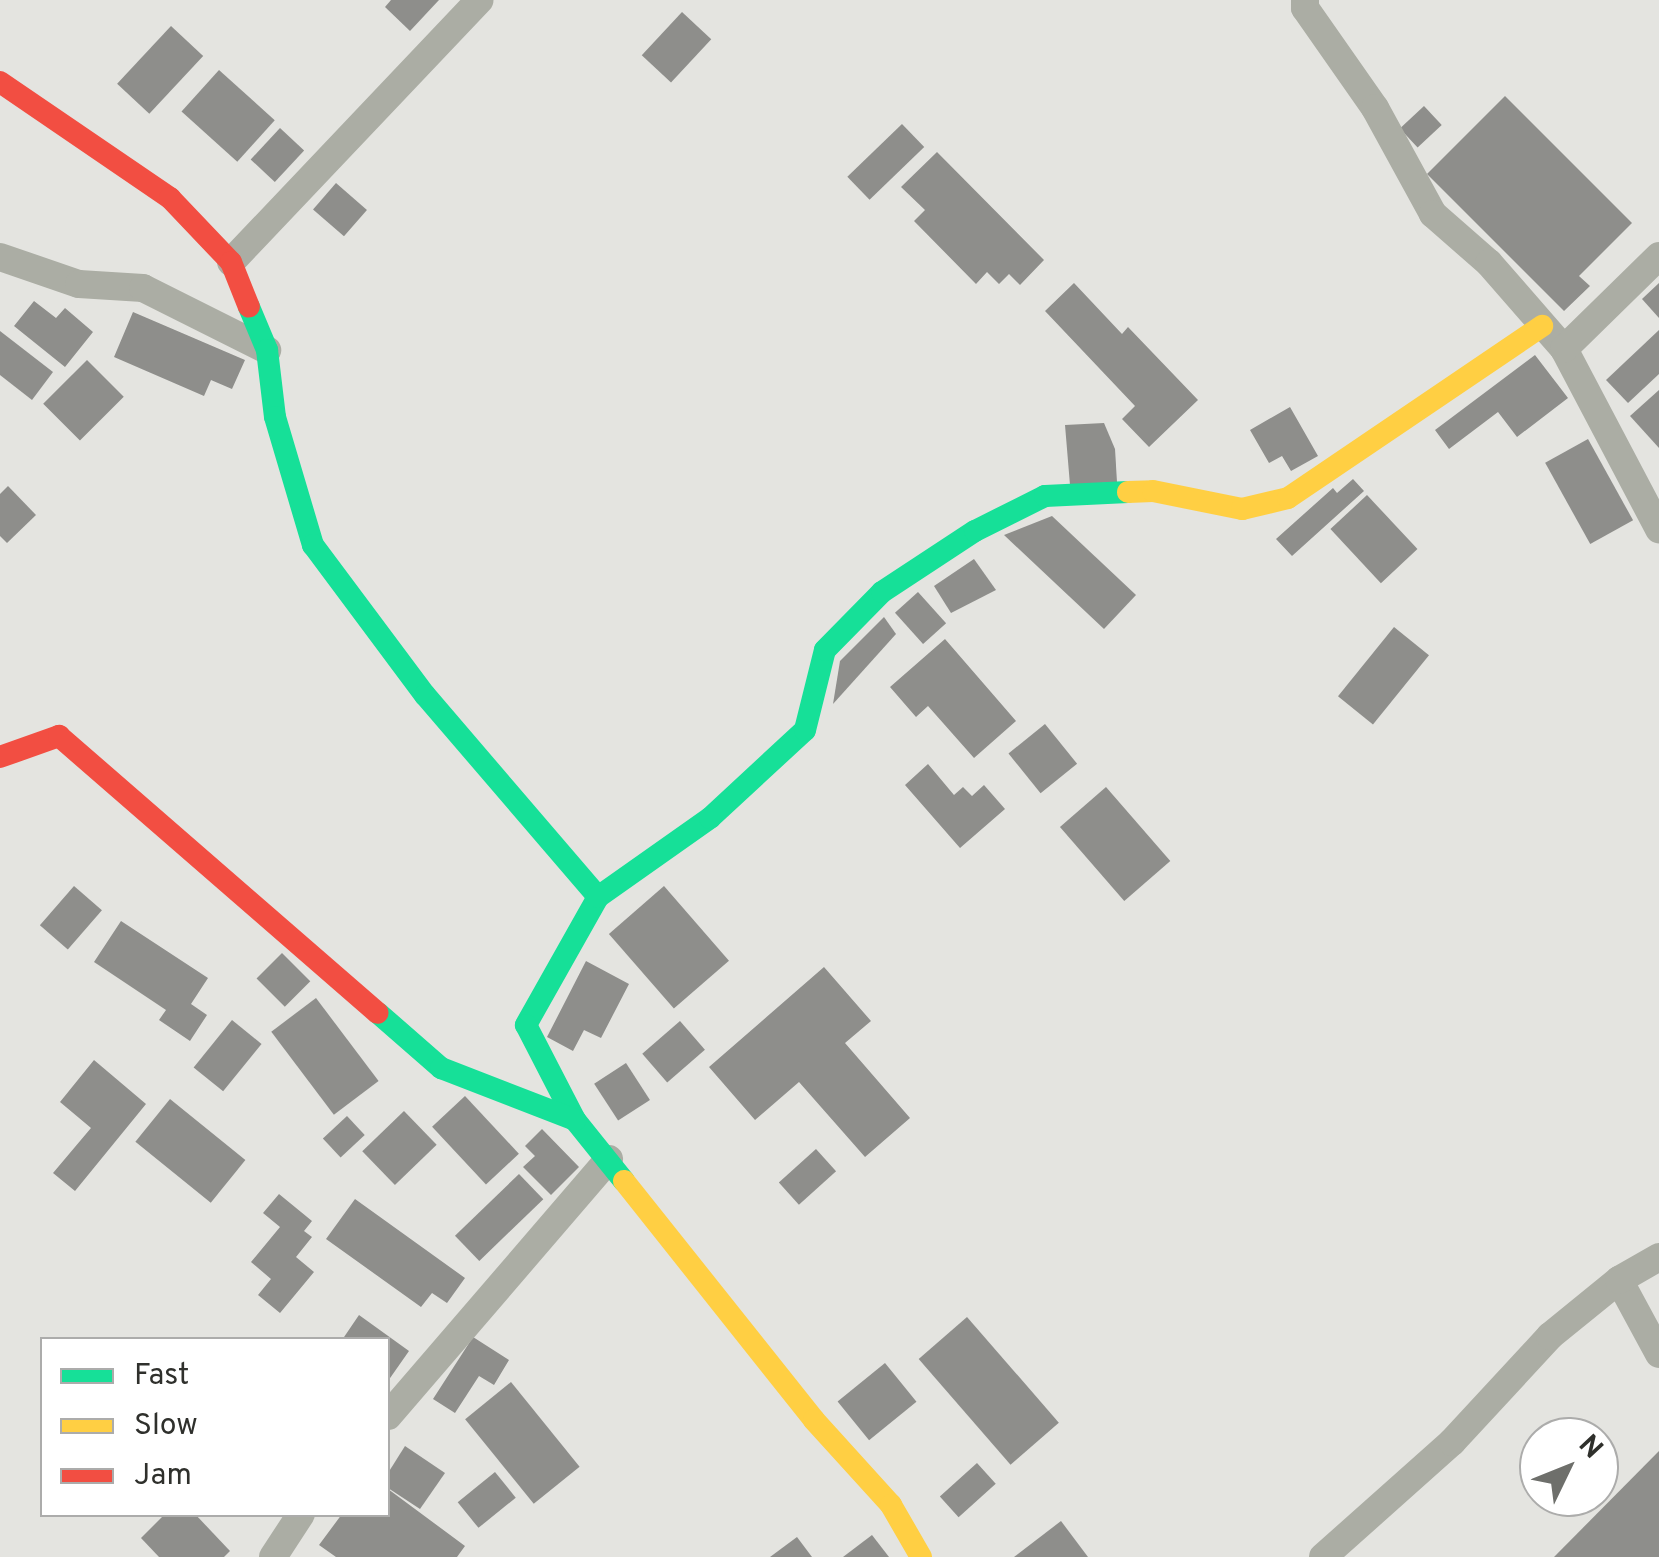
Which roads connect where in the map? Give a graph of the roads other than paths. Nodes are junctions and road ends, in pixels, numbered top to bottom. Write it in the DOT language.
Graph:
graph roads {
  1 [pos="480,0"];
  2 [pos="1305,0"];
  3 [pos="0,82"];
  4 [pos="1659,256"];
  5 [pos="0,257"];
  6 [pos="231,262"];
  7 [pos="1542,326"];
  8 [pos="1564,349"];
  9 [pos="268,350"];
  10 [pos="1659,529"];
  11 [pos="0,756"];
  12 [pos="598,897"];
  13 [pos="574,1120"];
  14 [pos="609,1158"];
  15 [pos="1659,1257"];
  16 [pos="1620,1280"];
  17 [pos="1659,1354"];
  18 [pos="390,1414"];
  19 [pos="298,1517"];
  20 [pos="273,1557"];
  21 [pos="922,1557"];
  22 [pos="1322,1557"];
  1 -- 6 [label="street"];
  2 -- 7 [label="street"];
  3 -- 6 [label="street"];
  4 -- 8 [label="street"];
  5 -- 9 [label="street"];
  6 -- 9 [label="street"];
  7 -- 8 [label="street"];
  7 -- 12 [label="street"];
  8 -- 10 [label="street"];
  9 -- 12 [label="street"];
  11 -- 13 [label="street"];
  12 -- 13 [label="street"];
  13 -- 14 [label="street"];
  14 -- 18 [label="street"];
  14 -- 21 [label="street"];
  15 -- 16 [label="street"];
  16 -- 17 [label="street"];
  16 -- 22 [label="street"];
  19 -- 20 [label="street"];
}
